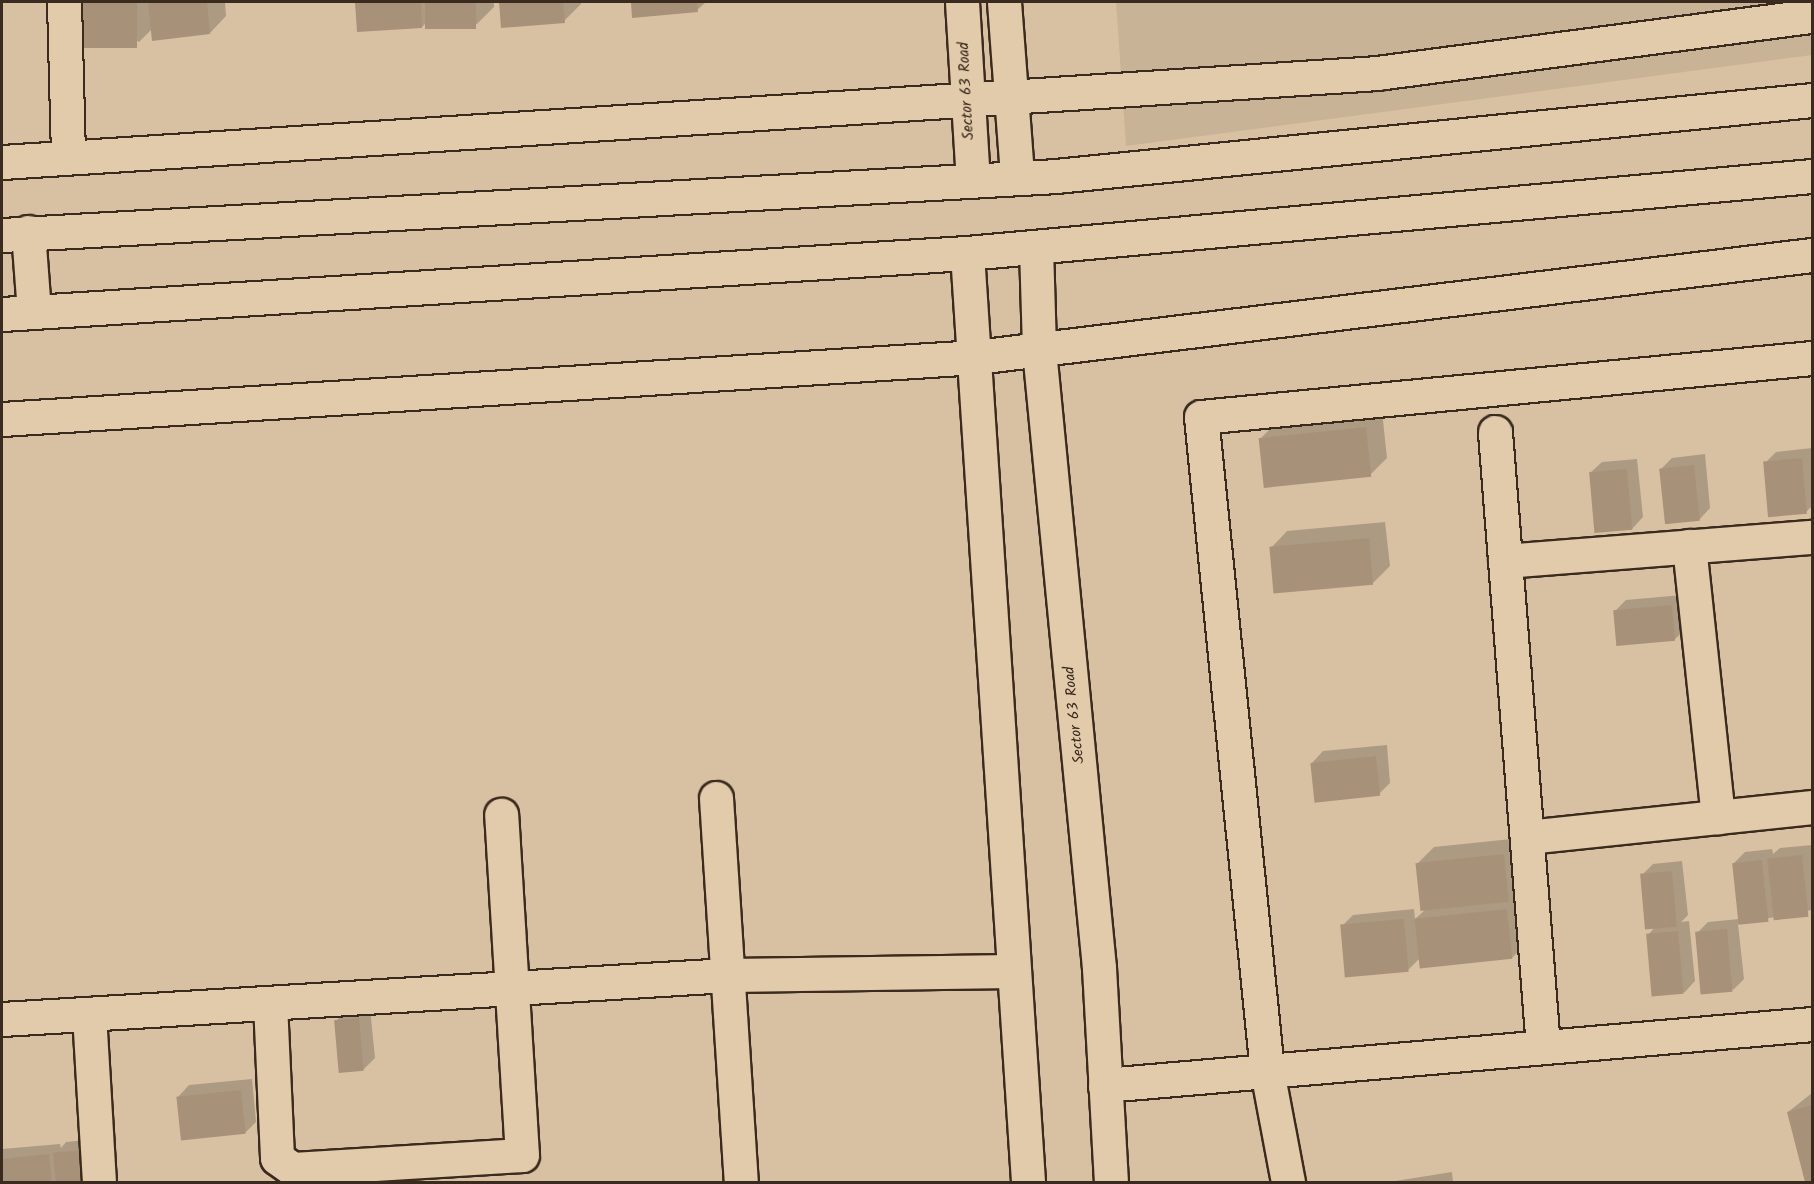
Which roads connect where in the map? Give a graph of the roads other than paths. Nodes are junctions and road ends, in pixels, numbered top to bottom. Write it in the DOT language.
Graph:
graph roads {
  1 [pos="64,2"];
  2 [pos="962,2"];
  3 [pos="1004,2"];
  4 [pos="1812,16"];
  5 [pos="1011,96"];
  6 [pos="968,99"];
  7 [pos="1812,100"];
  8 [pos="68,157"];
  9 [pos="2,162"];
  10 [pos="1017,175"];
  11 [pos="1812,176"];
  12 [pos="973,180"];
  13 [pos="15,234"];
  14 [pos="1036,247"];
  15 [pos="967,253"];
  16 [pos="1812,255"];
  17 [pos="34,312"];
  18 [pos="2,314"];
  19 [pos="1039,350"];
  20 [pos="976,357"];
  21 [pos="1812,358"];
  22 [pos="2,420"];
  23 [pos="1495,432"];
  24 [pos="1812,537"];
  25 [pos="1689,546"];
  26 [pos="1505,561"];
  27 [pos="716,798"];
  28 [pos="1812,807"];
  29 [pos="501,815"];
  30 [pos="1718,817"];
  31 [pos="1527,837"];
  32 [pos="1014,971"];
  33 [pos="728,975"];
  34 [pos="513,988"];
  35 [pos="270,1003"];
  36 [pos="89,1014"];
  37 [pos="2,1019"];
  38 [pos="1812,1024"];
  39 [pos="1543,1047"];
  40 [pos="1267,1071"];
  41 [pos="1105,1085"];
  42 [pos="99,1182"];
  43 [pos="741,1182"];
  44 [pos="1028,1182"];
  45 [pos="1111,1182"];
  46 [pos="1288,1182"];
  1 -- 8 [label="street"];
  2 -- 6 [label="street, Sector 63 Road"];
  3 -- 5 [label="street"];
  4 -- 5 [label="street"];
  5 -- 6 [label="street"];
  5 -- 10 [label="street"];
  6 -- 8 [label="street"];
  6 -- 12 [label="street, Sector 63 Road"];
  7 -- 10 [label="street"];
  8 -- 9 [label="street"];
  10 -- 12 [label="street"];
  11 -- 14 [label="street"];
  12 -- 13 [label="street"];
  13 -- 17 [label="street"];
  14 -- 15 [label="street"];
  14 -- 19 [label="street, Sector 63 Road"];
  15 -- 17 [label="street"];
  15 -- 20 [label="street"];
  16 -- 19 [label="street"];
  17 -- 18 [label="street"];
  19 -- 20 [label="street"];
  19 -- 41 [label="street, Sector 63 Road"];
  20 -- 22 [label="street"];
  20 -- 32 [label="street"];
  21 -- 40 [label="street"];
  23 -- 26 [label="street"];
  24 -- 25 [label="street"];
  25 -- 26 [label="street"];
  25 -- 30 [label="street"];
  26 -- 31 [label="street"];
  27 -- 33 [label="street"];
  28 -- 30 [label="street"];
  29 -- 34 [label="street"];
  30 -- 31 [label="street"];
  31 -- 39 [label="street"];
  32 -- 33 [label="street"];
  32 -- 44 [label="street"];
  33 -- 34 [label="street"];
  33 -- 43 [label="street"];
  34 -- 35 [label="street"];
  34 -- 35 [label="street"];
  35 -- 36 [label="street"];
  36 -- 37 [label="street"];
  36 -- 42 [label="street"];
  38 -- 39 [label="street"];
  39 -- 40 [label="street"];
  40 -- 41 [label="street"];
  40 -- 46 [label="street"];
  41 -- 45 [label="street, Sector 63 Road"];
}
